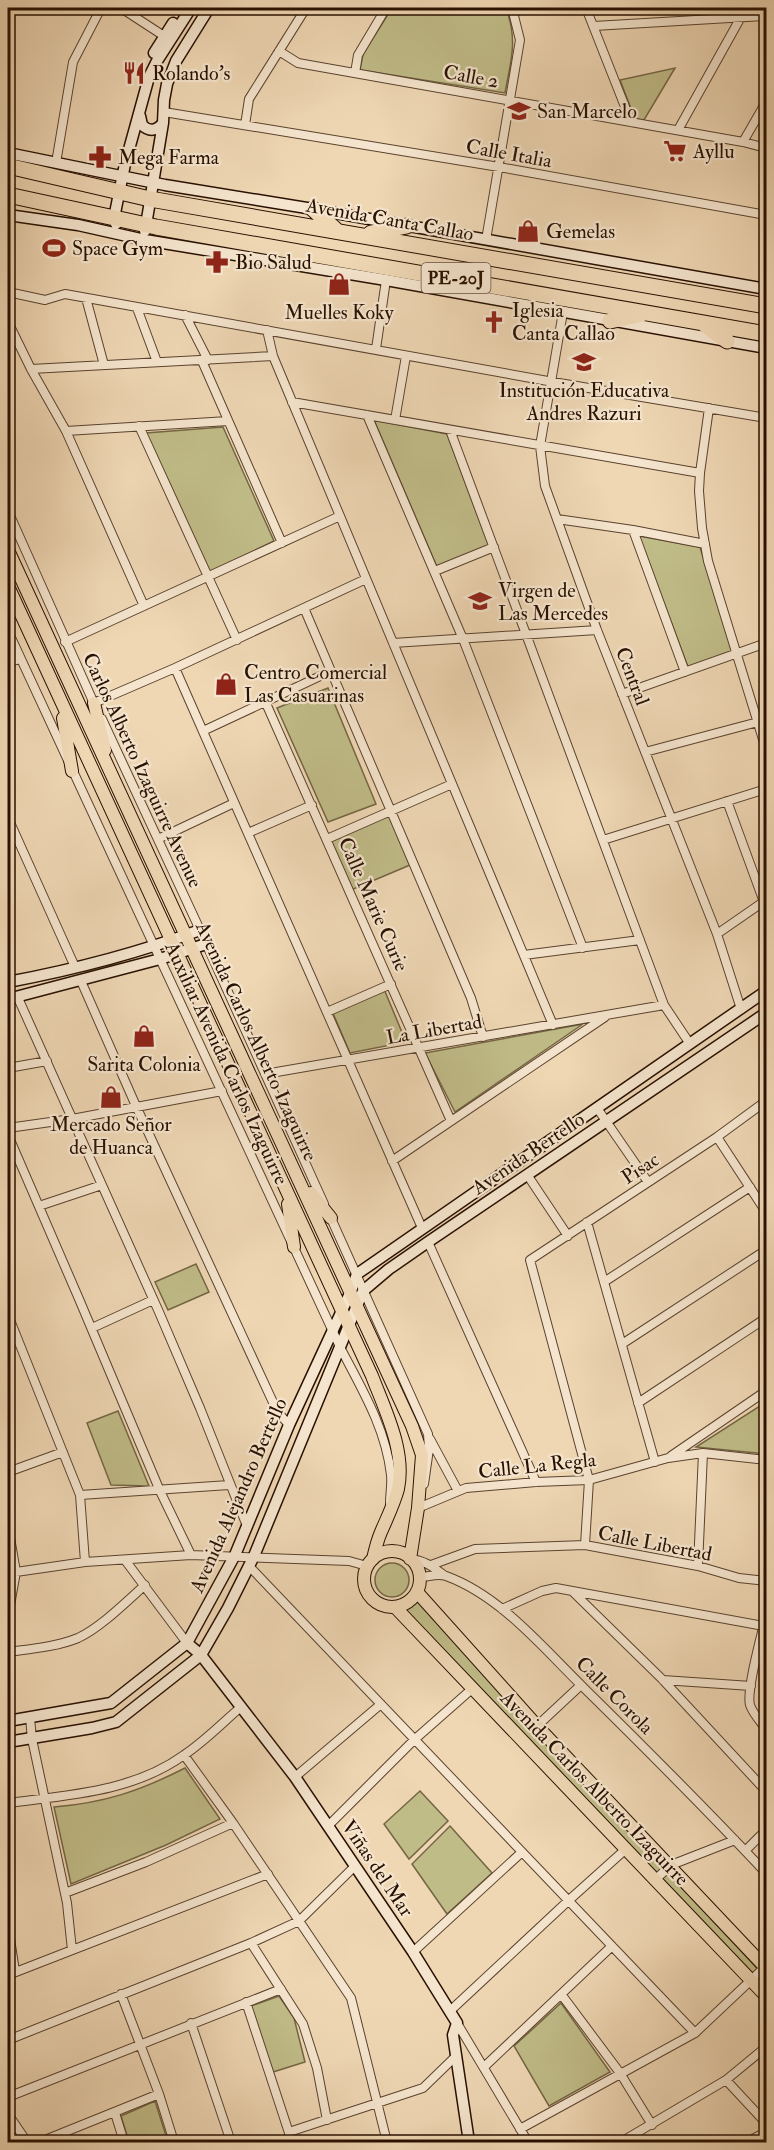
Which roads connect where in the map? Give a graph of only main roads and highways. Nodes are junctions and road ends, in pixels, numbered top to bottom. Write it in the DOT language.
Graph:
graph roads {
  1 [pos="183,8"];
  2 [pos="192,8"];
  3 [pos="209,8"];
  4 [pos="217,8"];
  5 [pos="165,93"];
  6 [pos="144,94"];
  7 [pos="140,116"];
  8 [pos="163,117"];
  9 [pos="8,153"];
  10 [pos="8,166"];
  11 [pos="122,177"];
  12 [pos="153,183"];
  13 [pos="119,192"];
  14 [pos="8,195"];
  15 [pos="150,199"];
  16 [pos="313,209"];
  17 [pos="8,215"];
  18 [pos="114,218"];
  19 [pos="407,226"];
  20 [pos="337,231"];
  21 [pos="145,232"];
  22 [pos="119,234"];
  23 [pos="362,235"];
  24 [pos="766,289"];
  25 [pos="766,306"];
  26 [pos="649,313"];
  27 [pos="610,321"];
  28 [pos="702,323"];
  29 [pos="766,334"];
  30 [pos="727,341"];
  31 [pos="766,348"];
  32 [pos="8,550"];
  33 [pos="8,586"];
  34 [pos="27,596"];
  35 [pos="15,601"];
  36 [pos="59,699"];
  37 [pos="94,703"];
  38 [pos="72,771"];
  39 [pos="111,775"];
  40 [pos="200,930"];
  41 [pos="187,935"];
  42 [pos="172,941"];
  43 [pos="206,944"];
  44 [pos="192,948"];
  45 [pos="177,954"];
  46 [pos="9,980"];
  47 [pos="766,991"];
  48 [pos="13,999"];
  49 [pos="766,1013"];
  50 [pos="298,1176"];
  51 [pos="286,1191"];
  52 [pos="331,1218"];
  53 [pos="294,1246"];
  54 [pos="357,1274"];
  55 [pos="357,1291"];
  56 [pos="357,1306"];
  57 [pos="341,1311"];
  58 [pos="349,1328"];
  59 [pos="410,1559"];
  60 [pos="370,1563"];
  61 [pos="417,1592"];
  62 [pos="395,1607"];
  63 [pos="187,1642"];
  64 [pos="201,1655"];
  65 [pos="8,1721"];
  66 [pos="8,1742"];
  67 [pos="766,1968"];
  68 [pos="766,1996"];
  69 [pos="469,2142"];
  1 -- 6 [label="main road"];
  2 -- 6 [label="main road"];
  3 -- 5 [label="main road"];
  4 -- 5 [label="main road"];
  5 -- 8 [label="main road"];
  6 -- 7 [label="main road"];
  7 -- 8 [label="main road"];
  7 -- 11 [label="main road"];
  8 -- 12 [label="main road"];
  9 -- 11 [label="main road, Avenida Canta Callao"];
  10 -- 13 [label="highway, Avenida Canta Callao / PE-20J"];
  11 -- 12 [label="main road, Avenida Canta Callao"];
  11 -- 13 [label="main road"];
  12 -- 15 [label="main road"];
  12 -- 16 [label="main road, Avenida Canta Callao"];
  13 -- 15 [label="highway, Avenida Canta Callao / PE-20J"];
  13 -- 18 [label="main road"];
  14 -- 18 [label="highway, PE-20J"];
  15 -- 20 [label="highway, Avenida Canta Callao / PE-20J"];
  15 -- 21 [label="main road"];
  16 -- 19 [label="main road, Avenida Canta Callao"];
  16 -- 20 [label="highway"];
  17 -- 22 [label="main road"];
  18 -- 21 [label="highway, PE-20J"];
  18 -- 22 [label="main road"];
  19 -- 23 [label="highway"];
  19 -- 24 [label="main road, Avenida Canta Callao"];
  20 -- 23 [label="highway, Avenida Canta Callao / PE-20J"];
  21 -- 22 [label="main road"];
  21 -- 26 [label="highway, PE-20J"];
  21 -- 27 [label="main road"];
  23 -- 25 [label="highway, Avenida Canta Callao / PE-20J"];
  26 -- 27 [label="highway"];
  26 -- 28 [label="highway, PE-20J"];
  27 -- 30 [label="main road"];
  28 -- 29 [label="highway, PE-20J"];
  28 -- 30 [label="highway"];
  30 -- 31 [label="main road"];
  32 -- 34 [label="main road, Avenida Carlos Alberto Izaguirre"];
  33 -- 35 [label="main road, Avenida Carlos Alberto Izaguirre"];
  34 -- 35 [label="main road"];
  34 -- 39 [label="main road, Avenida Carlos Alberto Izaguirre"];
  35 -- 36 [label="main road, Avenida Carlos Alberto Izaguirre"];
  36 -- 38 [label="main road"];
  36 -- 42 [label="main road, Avenida Carlos Alberto Izaguirre"];
  37 -- 39 [label="main road"];
  39 -- 41 [label="main road, Avenida Carlos Alberto Izaguirre"];
  40 -- 41 [label="main road"];
  41 -- 42 [label="main road"];
  41 -- 44 [label="main road, Avenida Carlos Alberto Izaguirre"];
  42 -- 45 [label="main road, Avenida Carlos Alberto Izaguirre"];
  42 -- 46 [label="main road"];
  43 -- 44 [label="main road"];
  44 -- 45 [label="main road"];
  44 -- 50 [label="main road, Avenida Carlos Alberto Izaguirre"];
  45 -- 48 [label="main road"];
  45 -- 51 [label="main road, Avenida Carlos Alberto Izaguirre"];
  47 -- 54 [label="main road, Avenida Bertello"];
  49 -- 55 [label="main road, Avenida Bertello"];
  50 -- 52 [label="main road"];
  50 -- 55 [label="main road, Avenida Carlos Alberto Izaguirre"];
  51 -- 53 [label="main road"];
  51 -- 57 [label="main road, Avenida Carlos Alberto Izaguirre"];
  54 -- 55 [label="main road, Avenida Alejandro Bertello"];
  55 -- 56 [label="main road, Avenida Carlos Alberto Izaguirre"];
  55 -- 57 [label="main road, Avenida Alejandro Bertello"];
  56 -- 58 [label="main road"];
  56 -- 59 [label="main road, Avenida Carlos Alberto Izaguirre"];
  57 -- 58 [label="main road, Avenida Carlos Alberto Izaguirre"];
  57 -- 63 [label="main road, Avenida Alejandro Bertello"];
  58 -- 60 [label="main road, Avenida Carlos Alberto Izaguirre"];
  58 -- 64 [label="main road, Avenida Alejandro Bertello"];
  59 -- 60 [label="main road"];
  59 -- 61 [label="main road"];
  60 -- 62 [label="main road"];
  61 -- 62 [label="main road"];
  61 -- 67 [label="main road, Avenida Carlos Alberto Izaguirre"];
  62 -- 68 [label="main road, Avenida Carlos Alberto Izaguirre"];
  63 -- 64 [label="main road, Viñas del Mar"];
  63 -- 65 [label="main road, Avenida Alejandro Bertello"];
  64 -- 66 [label="main road, Avenida Alejandro Bertello"];
  64 -- 69 [label="main road, Viñas del Mar"];
}
